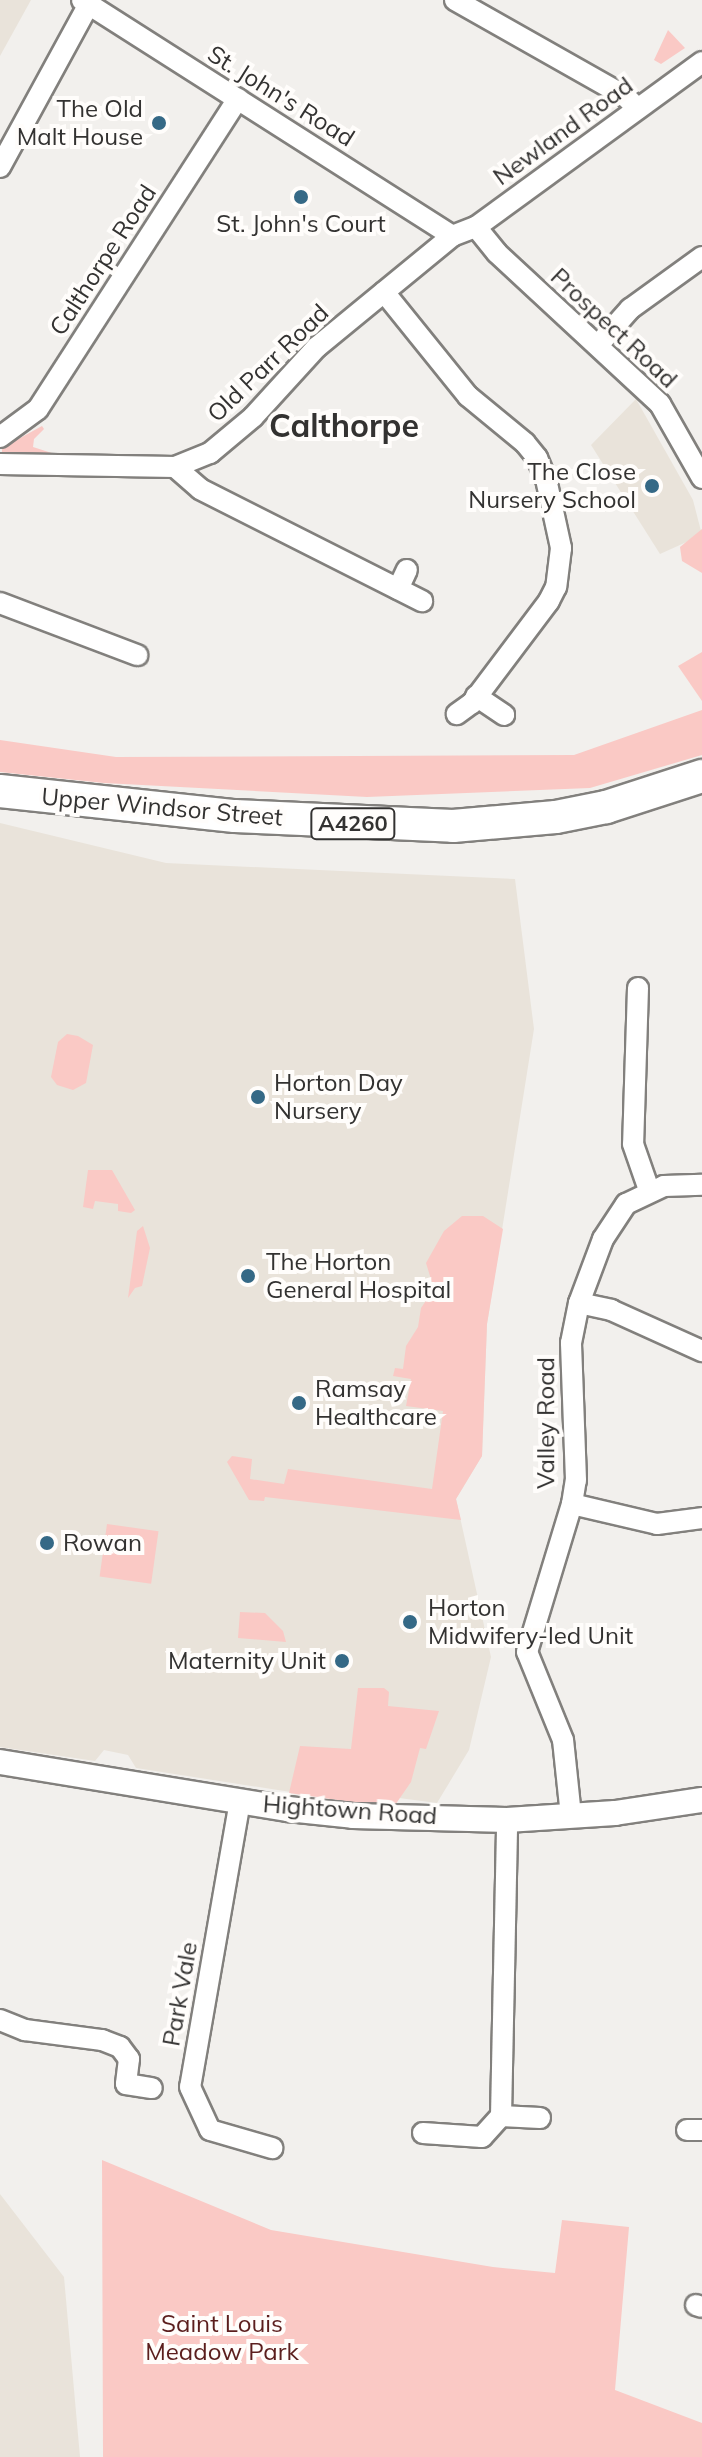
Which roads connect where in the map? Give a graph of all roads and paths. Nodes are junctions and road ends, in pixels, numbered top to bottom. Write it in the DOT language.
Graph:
graph roads {
  1 [pos="455,0"];
  2 [pos="85,2"];
  3 [pos="702,62"];
  4 [pos="238,99"];
  5 [pos="638,109"];
  6 [pos="0,167"];
  7 [pos="476,227"];
  8 [pos="452,236"];
  9 [pos="702,257"];
  10 [pos="384,292"];
  11 [pos="599,344"];
  12 [pos="0,437"];
  13 [pos="0,464"];
  14 [pos="175,467"];
  15 [pos="702,478"];
  16 [pos="422,601"];
  17 [pos="0,603"];
  18 [pos="137,655"];
  19 [pos="476,696"];
  20 [pos="457,714"];
  21 [pos="504,715"];
  22 [pos="702,776"];
  23 [pos="0,791"];
  24 [pos="638,988"];
  25 [pos="702,1185"];
  26 [pos="649,1190"];
  27 [pos="579,1303"];
  28 [pos="702,1351"];
  29 [pos="572,1504"];
  30 [pos="702,1518"];
  31 [pos="0,1762"];
  32 [pos="702,1800"];
  33 [pos="240,1801"];
  34 [pos="571,1816"];
  35 [pos="507,1820"];
  36 [pos="0,2020"];
  37 [pos="152,2088"];
  38 [pos="501,2116"];
  39 [pos="540,2118"];
  40 [pos="423,2133"];
  41 [pos="272,2148"];
  1 -- 5 [label="street"];
  2 -- 4 [label="street, St. John's Road"];
  2 -- 6 [label="street"];
  3 -- 5 [label="street, Newland Road"];
  4 -- 8 [label="street, St. John's Road"];
  4 -- 12 [label="street, Calthorpe Road"];
  5 -- 7 [label="street, Newland Road"];
  7 -- 8 [label="street, Newland Road"];
  7 -- 11 [label="street, Prospect Road"];
  8 -- 10 [label="street, Old Parr Road"];
  9 -- 11 [label="street"];
  10 -- 14 [label="street, Old Parr Road"];
  10 -- 19 [label="street"];
  11 -- 15 [label="street, Prospect Road"];
  13 -- 14 [label="street, Old Parr Road"];
  14 -- 16 [label="street"];
  17 -- 18 [label="street"];
  19 -- 20 [label="street"];
  19 -- 21 [label="street"];
  22 -- 23 [label="main road, Upper Windsor Street / A4260"];
  24 -- 26 [label="street"];
  25 -- 26 [label="street"];
  26 -- 27 [label="street, Valley Road"];
  27 -- 28 [label="street"];
  27 -- 29 [label="street, Valley Road"];
  29 -- 30 [label="street"];
  29 -- 34 [label="street, Valley Road"];
  31 -- 33 [label="street, Hightown Road"];
  32 -- 34 [label="street, Hightown Road"];
  33 -- 35 [label="street, Hightown Road"];
  33 -- 41 [label="street, Park Vale"];
  34 -- 35 [label="street, Hightown Road"];
  35 -- 38 [label="street"];
  36 -- 37 [label="street"];
  38 -- 39 [label="street"];
  38 -- 40 [label="street"];
}
